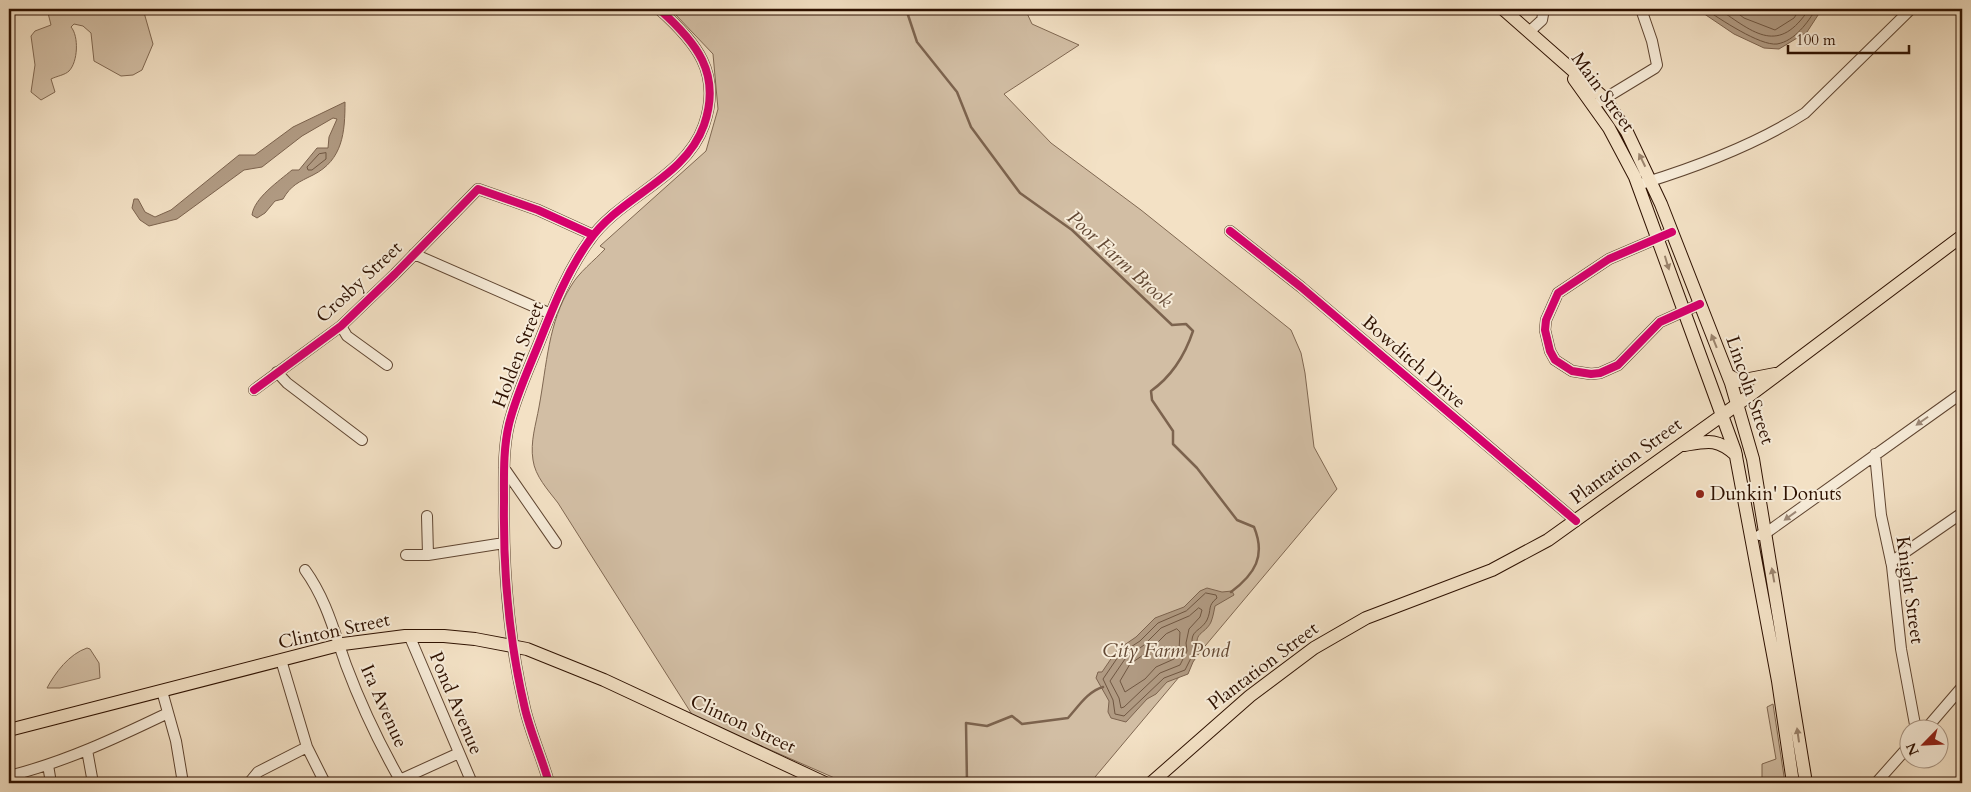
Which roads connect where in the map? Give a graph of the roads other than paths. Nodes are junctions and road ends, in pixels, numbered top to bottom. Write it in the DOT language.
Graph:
graph roads {
  1 [pos="660,9"];
  2 [pos="1503,9"];
  3 [pos="1544,9"];
  4 [pos="1641,9"];
  5 [pos="1911,9"];
  6 [pos="1528,32"];
  7 [pos="1599,102"];
  8 [pos="1632,140"];
  9 [pos="1622,151"];
  10 [pos="1651,181"];
  11 [pos="1638,184"];
  12 [pos="1230,231"];
  13 [pos="1672,232"];
  14 [pos="593,235"];
  15 [pos="1961,236"];
  16 [pos="1659,238"];
  17 [pos="414,254"];
  18 [pos="1700,304"];
  19 [pos="1683,311"];
  20 [pos="551,314"];
  21 [pos="341,326"];
  22 [pos="387,366"];
  23 [pos="277,372"];
  24 [pos="1780,373"];
  25 [pos="1728,375"];
  26 [pos="254,390"];
  27 [pos="1962,393"];
  28 [pos="1739,403"];
  29 [pos="1723,415"];
  30 [pos="362,440"];
  31 [pos="1679,446"];
  32 [pos="1875,454"];
  33 [pos="1736,455"];
  34 [pos="504,468"];
  35 [pos="1962,513"];
  36 [pos="427,516"];
  37 [pos="1576,521"];
  38 [pos="1766,533"];
  39 [pos="1752,537"];
  40 [pos="504,543"];
  41 [pos="556,543"];
  42 [pos="428,555"];
  43 [pos="406,556"];
  44 [pos="1891,562"];
  45 [pos="305,570"];
  46 [pos="409,635"];
  47 [pos="339,645"];
  48 [pos="514,647"];
  49 [pos="1786,649"];
  50 [pos="1772,652"];
  51 [pos="281,660"];
  52 [pos="1962,687"];
  53 [pos="1786,690"];
  54 [pos="162,691"];
  55 [pos="168,713"];
  56 [pos="1914,720"];
  57 [pos="1934,720"];
  58 [pos="9,730"];
  59 [pos="307,747"];
  60 [pos="87,750"];
  61 [pos="459,753"];
  62 [pos="1898,758"];
  63 [pos="48,765"];
  64 [pos="9,776"];
  65 [pos="396,782"];
  66 [pos="51,783"];
  67 [pos="93,783"];
  68 [pos="183,783"];
  69 [pos="248,783"];
  70 [pos="324,783"];
  71 [pos="472,783"];
  72 [pos="549,783"];
  73 [pos="825,783"];
  74 [pos="1151,783"];
  75 [pos="1793,783"];
  76 [pos="1806,783"];
  77 [pos="1876,783"];
  1 -- 14 [label="street, Holden Street"];
  2 -- 6 [label="main road, Main Street"];
  3 -- 6 [label="street"];
  4 -- 7 [label="street"];
  5 -- 10 [label="street"];
  6 -- 7 [label="main road, Main Street"];
  7 -- 8 [label="main road, Main Street"];
  7 -- 9 [label="main road, Main Street"];
  10 -- 8 [label="main road, Lincoln Street, one-way"];
  9 -- 11 [label="main road, Lincoln Street"];
  10 -- 11 [label="street"];
  10 -- 13 [label="main road, Lincoln Street"];
  11 -- 16 [label="main road, Lincoln Street"];
  12 -- 37 [label="street, Bowditch Drive"];
  13 -- 16 [label="street"];
  13 -- 18 [label="main road, Lincoln Street"];
  14 -- 17 [label="street, Crosby Street"];
  14 -- 20 [label="street, Holden Street"];
  15 -- 24 [label="main road, Plantation Street"];
  16 -- 19 [label="main road, Lincoln Street, one-way"];
  16 -- 19 [label="street"];
  17 -- 20 [label="street"];
  17 -- 21 [label="street, Crosby Street"];
  18 -- 19 [label="street"];
  25 -- 18 [label="main road, Lincoln Street, one-way"];
  19 -- 29 [label="main road, Lincoln Street"];
  20 -- 34 [label="street, Holden Street"];
  21 -- 22 [label="street"];
  21 -- 23 [label="street, Crosby Street"];
  23 -- 26 [label="street, Crosby Street"];
  23 -- 30 [label="street"];
  24 -- 25 [label="main road"];
  24 -- 28 [label="main road, Plantation Street"];
  25 -- 28 [label="main road, Lincoln Street"];
  27 -- 32 [label="street, one-way"];
  28 -- 29 [label="main road, Plantation Street"];
  28 -- 38 [label="main road, Lincoln Street"];
  29 -- 31 [label="main road, Plantation Street"];
  29 -- 33 [label="main road, Lincoln Street"];
  31 -- 33 [label="main road"];
  31 -- 37 [label="main road, Plantation Street"];
  32 -- 38 [label="street, one-way"];
  32 -- 44 [label="street, Knight Street"];
  33 -- 39 [label="main road, Lincoln Street"];
  34 -- 40 [label="street, Holden Street"];
  34 -- 41 [label="street"];
  35 -- 44 [label="street"];
  36 -- 42 [label="street"];
  37 -- 74 [label="main road, Plantation Street"];
  38 -- 39 [label="street"];
  49 -- 38 [label="main road, Lincoln Street, one-way"];
  39 -- 50 [label="main road, Lincoln Street"];
  40 -- 42 [label="street"];
  40 -- 48 [label="street, Holden Street"];
  42 -- 43 [label="street"];
  44 -- 56 [label="street, Knight Street"];
  45 -- 47 [label="street, Ira Avenue"];
  46 -- 47 [label="main road, Clinton Street"];
  46 -- 48 [label="main road, Clinton Street"];
  46 -- 61 [label="street, Pond Avenue"];
  47 -- 51 [label="main road, Clinton Street"];
  47 -- 65 [label="street, Ira Avenue"];
  48 -- 72 [label="street, Holden Street"];
  48 -- 73 [label="main road, Clinton Street"];
  49 -- 50 [label="main road"];
  49 -- 53 [label="main road, Lincoln Street"];
  50 -- 53 [label="main road, Lincoln Street"];
  51 -- 54 [label="main road, Clinton Street"];
  51 -- 59 [label="street"];
  52 -- 57 [label="street"];
  53 -- 75 [label="main road, Lincoln Street"];
  76 -- 53 [label="main road, Lincoln Street, one-way"];
  54 -- 55 [label="street"];
  54 -- 58 [label="main road, Clinton Street"];
  55 -- 60 [label="street"];
  55 -- 68 [label="street"];
  59 -- 69 [label="street"];
  59 -- 70 [label="street"];
  60 -- 63 [label="street"];
  60 -- 67 [label="street"];
  61 -- 65 [label="street"];
  61 -- 71 [label="street, Pond Avenue"];
  62 -- 77 [label="street"];
  63 -- 64 [label="street"];
  63 -- 66 [label="street"];
}
